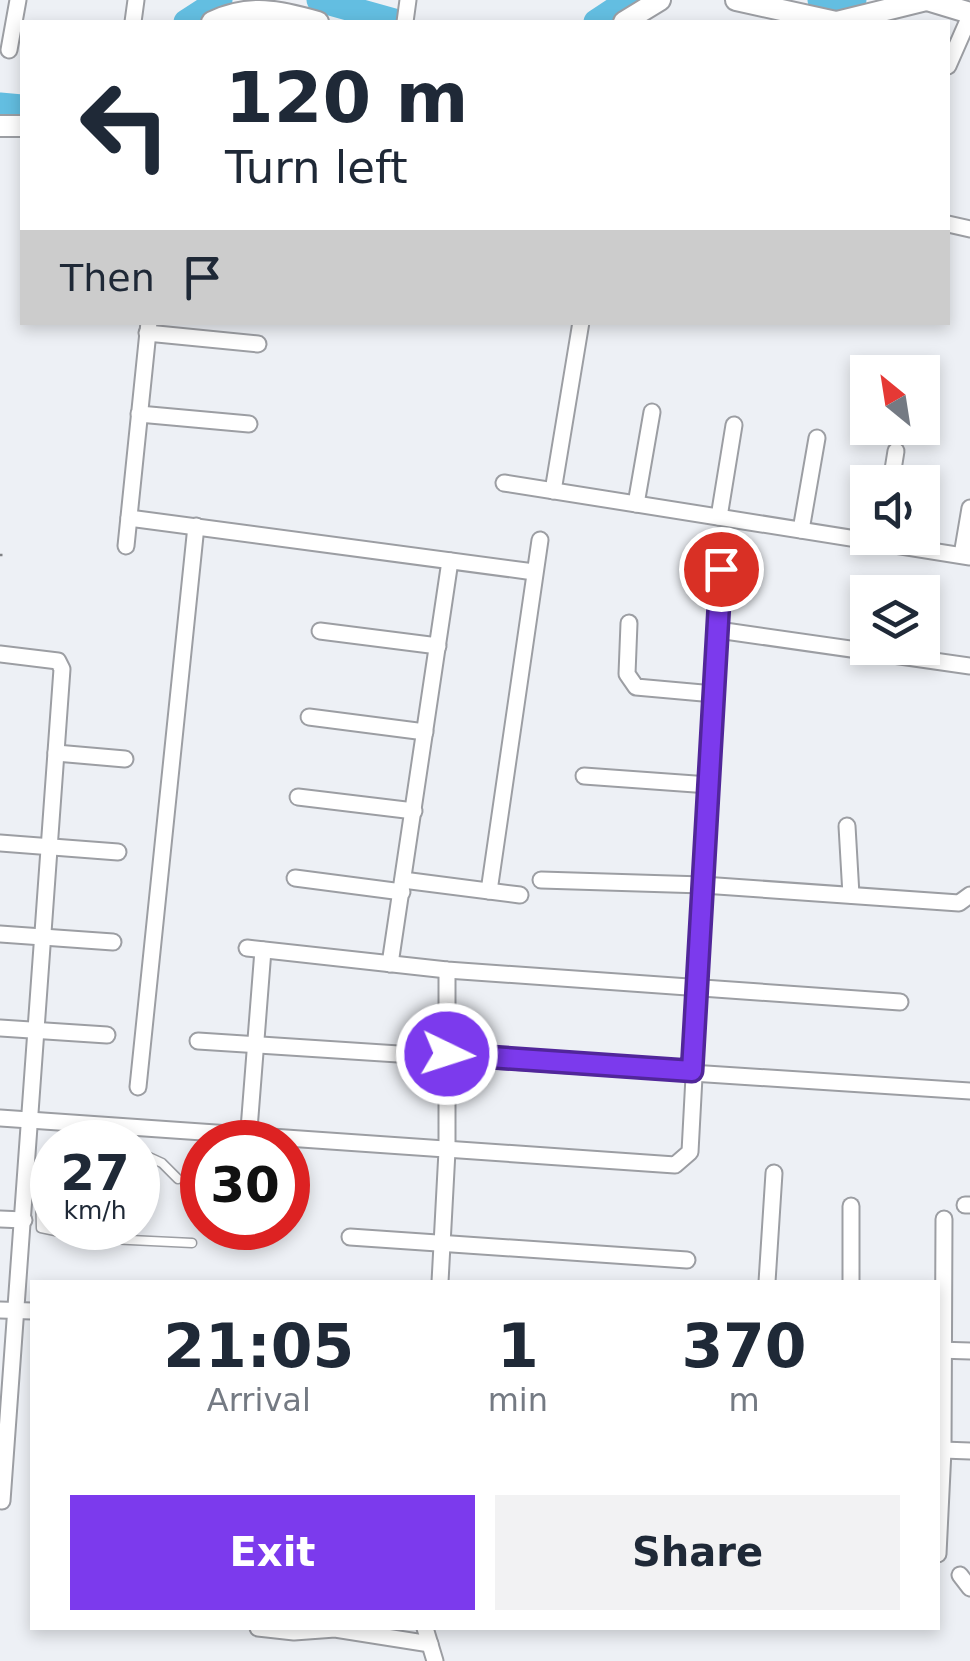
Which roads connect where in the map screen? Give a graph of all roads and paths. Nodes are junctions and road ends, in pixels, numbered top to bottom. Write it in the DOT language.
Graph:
graph roads {
  1 [pos="18,0"];
  2 [pos="660,0"];
  3 [pos="736,0"];
  4 [pos="926,0"];
  5 [pos="949,2"];
  6 [pos="970,15"];
  7 [pos="871,19"];
  8 [pos="216,20"];
  9 [pos="309,20"];
  10 [pos="627,20"];
  11 [pos="828,20"];
  12 [pos="9,50"];
  13 [pos="950,61"];
  14 [pos="581,325"];
  15 [pos="148,328"];
  16 [pos="258,344"];
  17 [pos="652,412"];
  18 [pos="139,414"];
  19 [pos="249,424"];
  20 [pos="734,425"];
  21 [pos="816,438"];
  22 [pos="896,451"];
  23 [pos="894,465"];
  24 [pos="504,483"];
  25 [pos="553,491"];
  26 [pos="636,504"];
  27 [pos="970,508"];
  28 [pos="719,517"];
  29 [pos="129,518"];
  30 [pos="196,526"];
  31 [pos="801,530"];
  32 [pos="850,536"];
  33 [pos="540,540"];
  34 [pos="126,546"];
  35 [pos="940,551"];
  36 [pos="966,556"];
  37 [pos="450,561"];
  38 [pos="721,569"];
  39 [pos="534,572"];
  40 [pos="629,623"];
  41 [pos="718,630"];
  42 [pos="320,631"];
  43 [pos="438,646"];
  44 [pos="0,654"];
  45 [pos="970,666"];
  46 [pos="714,694"];
  47 [pos="309,717"];
  48 [pos="425,732"];
  49 [pos="56,753"];
  50 [pos="125,759"];
  51 [pos="584,776"];
  52 [pos="709,784"];
  53 [pos="298,796"];
  54 [pos="414,811"];
  55 [pos="847,826"];
  56 [pos="0,842"];
  57 [pos="48,845"];
  58 [pos="118,852"];
  59 [pos="296,878"];
  60 [pos="541,880"];
  61 [pos="703,885"];
  62 [pos="403,886"];
  63 [pos="489,891"];
  64 [pos="520,895"];
  65 [pos="851,895"];
  66 [pos="970,895"];
  67 [pos="0,934"];
  68 [pos="42,936"];
  69 [pos="114,942"];
  70 [pos="390,964"];
  71 [pos="447,970"];
  72 [pos="698,987"];
  73 [pos="900,1002"];
  74 [pos="0,1028"];
  75 [pos="36,1029"];
  76 [pos="108,1035"];
  77 [pos="198,1041"];
  78 [pos="254,1044"];
  79 [pos="447,1054"];
  80 [pos="692,1071"];
  81 [pos="138,1086"];
  82 [pos="970,1090"];
  83 [pos="0,1118"];
  84 [pos="30,1119"];
  85 [pos="44,1120"];
  86 [pos="249,1120"];
  87 [pos="310,1142"];
  88 [pos="447,1152"];
  89 [pos="160,1162"];
  90 [pos="774,1173"];
  91 [pos="178,1179"];
  92 [pos="851,1206"];
  93 [pos="0,1219"];
  94 [pos="944,1219"];
  95 [pos="24,1220"];
  96 [pos="350,1236"];
  97 [pos="442,1246"];
  98 [pos="687,1260"];
  99 [pos="440,1280"];
  100 [pos="768,1280"];
  101 [pos="851,1280"];
  102 [pos="0,1310"];
  103 [pos="25,1311"];
  104 [pos="940,1350"];
  105 [pos="970,1351"];
  106 [pos="943,1450"];
  107 [pos="970,1451"];
  108 [pos="2,1501"];
  109 [pos="940,1512"];
  110 [pos="322,1630"];
  111 [pos="428,1636"];
  112 [pos="435,1661"];
  1 -- 12 [label="street"];
  2 -- 10 [label="street"];
  3 -- 11 [label="street"];
  4 -- 5 [label="street"];
  4 -- 7 [label="street"];
  5 -- 6 [label="street"];
  6 -- 13 [label="street"];
  8 -- 9 [label="street"];
  14 -- 25 [label="street"];
  15 -- 16 [label="street"];
  15 -- 18 [label="street"];
  17 -- 26 [label="street"];
  18 -- 19 [label="street"];
  18 -- 29 [label="street"];
  20 -- 28 [label="street"];
  21 -- 31 [label="street"];
  22 -- 23 [label="street"];
  24 -- 25 [label="street"];
  25 -- 26 [label="street"];
  26 -- 28 [label="street"];
  27 -- 36 [label="street"];
  28 -- 31 [label="street"];
  29 -- 30 [label="street"];
  29 -- 34 [label="street"];
  30 -- 37 [label="street"];
  30 -- 81 [label="street"];
  31 -- 32 [label="street"];
  33 -- 39 [label="street"];
  35 -- 36 [label="street"];
  37 -- 39 [label="street"];
  37 -- 43 [label="street"];
  38 -- 41 [label="street"];
  39 -- 63 [label="street"];
  40 -- 46 [label="street"];
  41 -- 45 [label="street"];
  41 -- 46 [label="street"];
  42 -- 43 [label="street"];
  43 -- 48 [label="street"];
  44 -- 49 [label="street"];
  46 -- 52 [label="street"];
  47 -- 48 [label="street"];
  48 -- 54 [label="street"];
  49 -- 50 [label="street"];
  49 -- 57 [label="street"];
  51 -- 52 [label="street"];
  52 -- 61 [label="street"];
  53 -- 54 [label="street"];
  54 -- 62 [label="street"];
  55 -- 65 [label="street"];
  56 -- 57 [label="street"];
  57 -- 58 [label="street"];
  57 -- 68 [label="street"];
  59 -- 62 [label="street"];
  60 -- 61 [label="street"];
  61 -- 65 [label="street"];
  61 -- 72 [label="street"];
  62 -- 63 [label="street"];
  62 -- 70 [label="street"];
  63 -- 64 [label="street"];
  65 -- 66 [label="street"];
  67 -- 68 [label="street"];
  68 -- 69 [label="street"];
  68 -- 75 [label="street"];
  70 -- 71 [label="street"];
  70 -- 78 [label="street"];
  71 -- 72 [label="street"];
  71 -- 79 [label="street"];
  72 -- 73 [label="street"];
  72 -- 80 [label="street"];
  74 -- 75 [label="street"];
  75 -- 76 [label="street"];
  75 -- 84 [label="street"];
  77 -- 78 [label="street"];
  78 -- 79 [label="street"];
  78 -- 86 [label="street"];
  79 -- 80 [label="street"];
  79 -- 88 [label="street"];
  80 -- 82 [label="street"];
  80 -- 88 [label="street"];
  83 -- 84 [label="street"];
  84 -- 85 [label="street"];
  84 -- 95 [label="street"];
  87 -- 88 [label="street"];
  88 -- 97 [label="street"];
  89 -- 91 [label="lane"];
  90 -- 100 [label="street"];
  92 -- 101 [label="street"];
  93 -- 95 [label="street"];
  94 -- 104 [label="street"];
  95 -- 103 [label="street"];
  96 -- 97 [label="street"];
  97 -- 98 [label="street"];
  97 -- 99 [label="street"];
  102 -- 103 [label="street"];
  103 -- 108 [label="street"];
  104 -- 105 [label="street"];
  104 -- 106 [label="street"];
  106 -- 107 [label="street"];
  106 -- 109 [label="street"];
  110 -- 111 [label="street"];
  111 -- 112 [label="street"];
}
